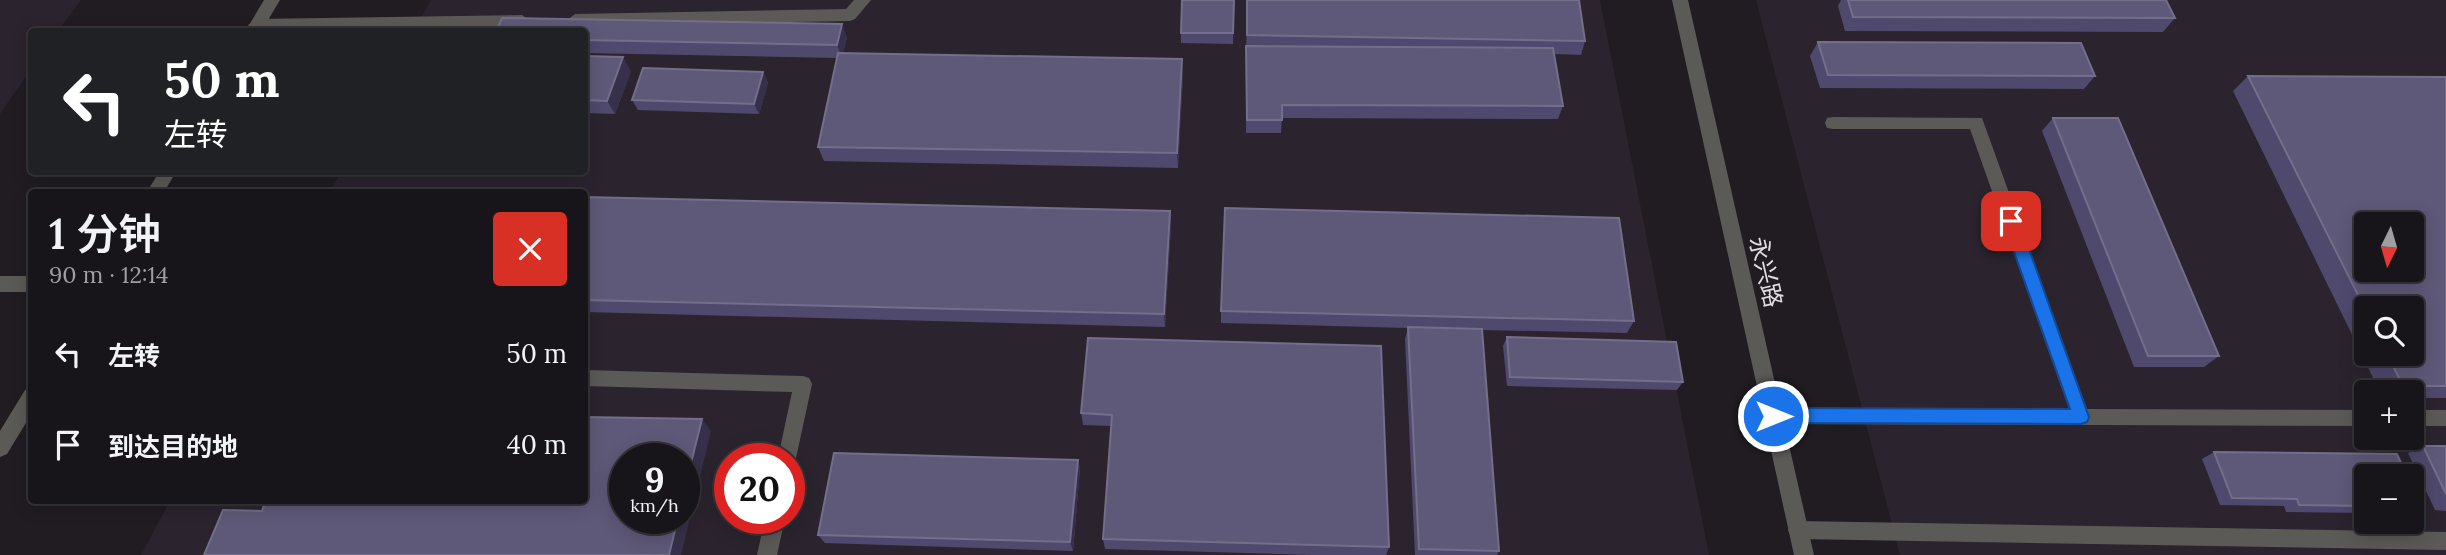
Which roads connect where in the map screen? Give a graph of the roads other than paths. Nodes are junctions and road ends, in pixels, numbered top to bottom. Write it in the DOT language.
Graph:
graph roads {
  1 [pos="272,0"];
  2 [pos="863,0"];
  3 [pos="1680,0"];
  4 [pos="533,20"];
  5 [pos="560,20"];
  6 [pos="254,28"];
  7 [pos="1833,123"];
  8 [pos="0,284"];
  9 [pos="28,284"];
  10 [pos="588,378"];
  11 [pos="28,402"];
  12 [pos="1773,416"];
  13 [pos="2081,417"];
  14 [pos="2354,418"];
  15 [pos="2424,418"];
  16 [pos="2446,418"];
  17 [pos="790,443"];
  18 [pos="0,448"];
  19 [pos="1798,530"];
  20 [pos="772,534"];
  21 [pos="2439,546"];
  22 [pos="767,555"];
  23 [pos="1804,555"];
  1 -- 6 [label="street"];
  2 -- 5 [label="street"];
  3 -- 12 [label="street, 永兴路"];
  4 -- 6 [label="street"];
  7 -- 13 [label="street"];
  8 -- 9 [label="street"];
  10 -- 17 [label="street"];
  11 -- 18 [label="street"];
  12 -- 13 [label="street"];
  12 -- 19 [label="street, 永兴路"];
  13 -- 14 [label="street"];
  15 -- 16 [label="street"];
  19 -- 21 [label="street"];
  19 -- 23 [label="street, 永兴路"];
  20 -- 22 [label="street"];
}
